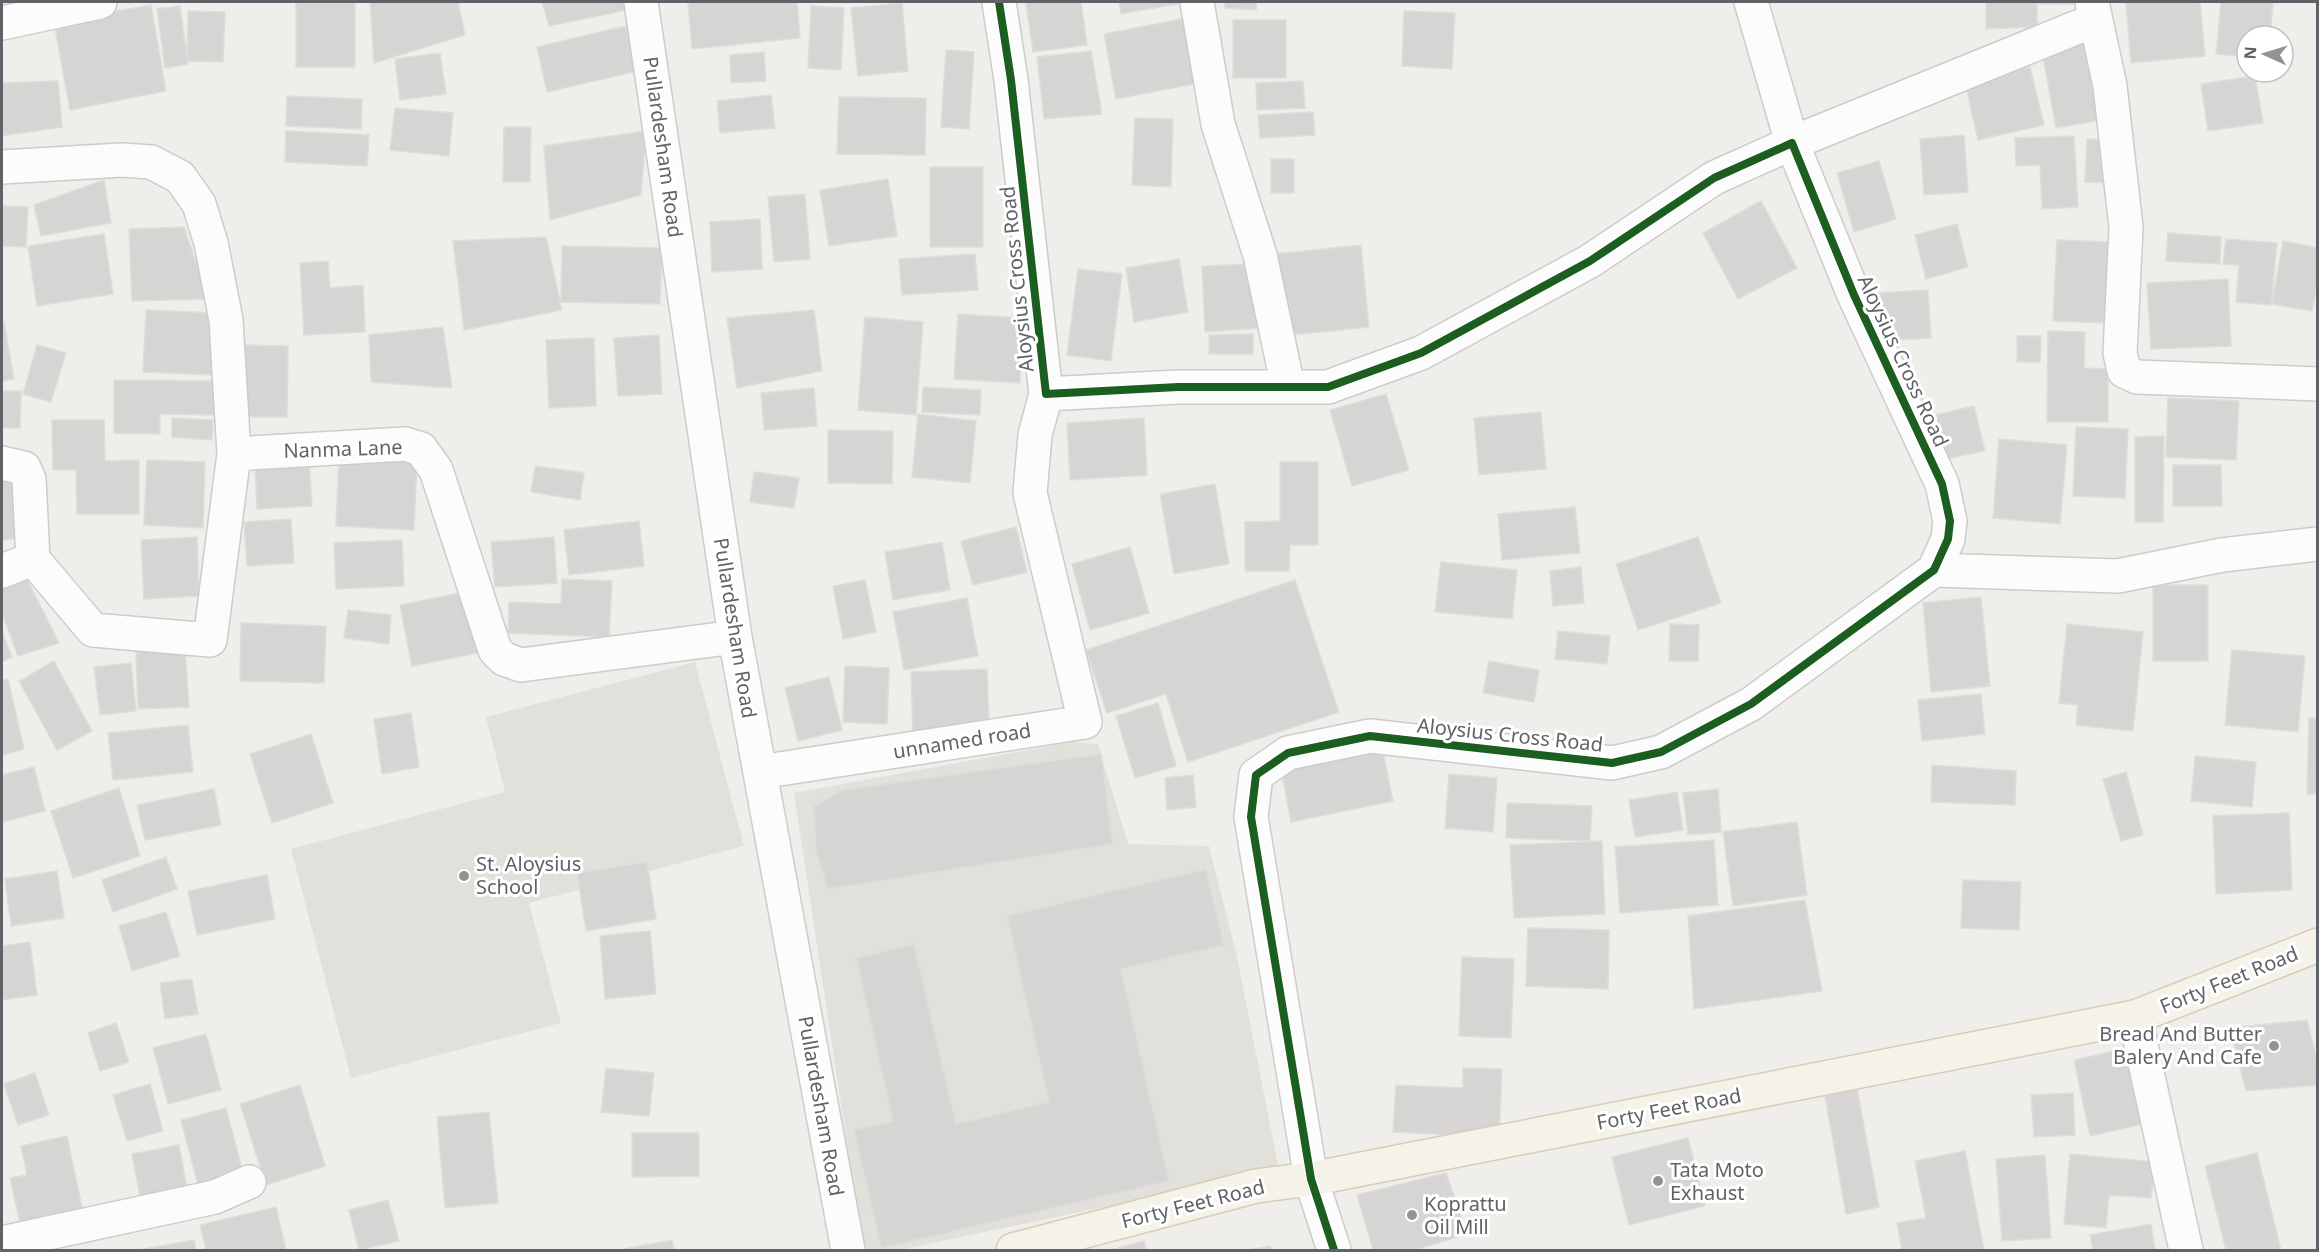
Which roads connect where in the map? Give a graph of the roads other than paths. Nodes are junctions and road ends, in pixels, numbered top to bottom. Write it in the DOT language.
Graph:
graph roads {
  1 [pos="99,2"];
  2 [pos="641,2"];
  3 [pos="999,2"];
  4 [pos="1197,2"];
  5 [pos="1751,2"];
  6 [pos="2094,11"];
  7 [pos="2,22"];
  8 [pos="1792,143"];
  9 [pos="2,167"];
  10 [pos="2318,384"];
  11 [pos="1287,387"];
  12 [pos="1046,394"];
  13 [pos="234,454"];
  14 [pos="2,463"];
  15 [pos="2318,544"];
  16 [pos="33,560"];
  17 [pos="1934,570"];
  18 [pos="2,571"];
  19 [pos="735,638"];
  20 [pos="760,772"];
  21 [pos="2318,945"];
  22 [pos="2135,1017"];
  23 [pos="1311,1179"];
  24 [pos="249,1182"];
  25 [pos="2,1243"];
  26 [pos="848,1251"];
  27 [pos="1013,1251"];
  28 [pos="1334,1251"];
  29 [pos="2186,1251"];
  1 -- 7 [label="street"];
  2 -- 19 [label="street, Pullardesham Road"];
  3 -- 12 [label="street, Aloysius Cross Road"];
  4 -- 11 [label="street"];
  5 -- 8 [label="street"];
  6 -- 8 [label="street"];
  6 -- 10 [label="street"];
  8 -- 11 [label="street, Aloysius Cross Road"];
  8 -- 17 [label="street, Aloysius Cross Road"];
  9 -- 13 [label="street"];
  11 -- 12 [label="street, Aloysius Cross Road"];
  12 -- 20 [label="street, unnamed road"];
  13 -- 16 [label="street"];
  13 -- 19 [label="street, Nanma Lane"];
  14 -- 16 [label="street"];
  15 -- 17 [label="street"];
  16 -- 18 [label="street"];
  17 -- 23 [label="street, Aloysius Cross Road"];
  19 -- 20 [label="street, Pullardesham Road"];
  20 -- 26 [label="street, Pullardesham Road"];
  21 -- 22 [label="main road, Forty Feet Road"];
  22 -- 23 [label="main road, Forty Feet Road"];
  22 -- 29 [label="street"];
  23 -- 27 [label="main road, Forty Feet Road"];
  23 -- 28 [label="street, Aloysius Cross Road"];
  24 -- 25 [label="street"];
}
